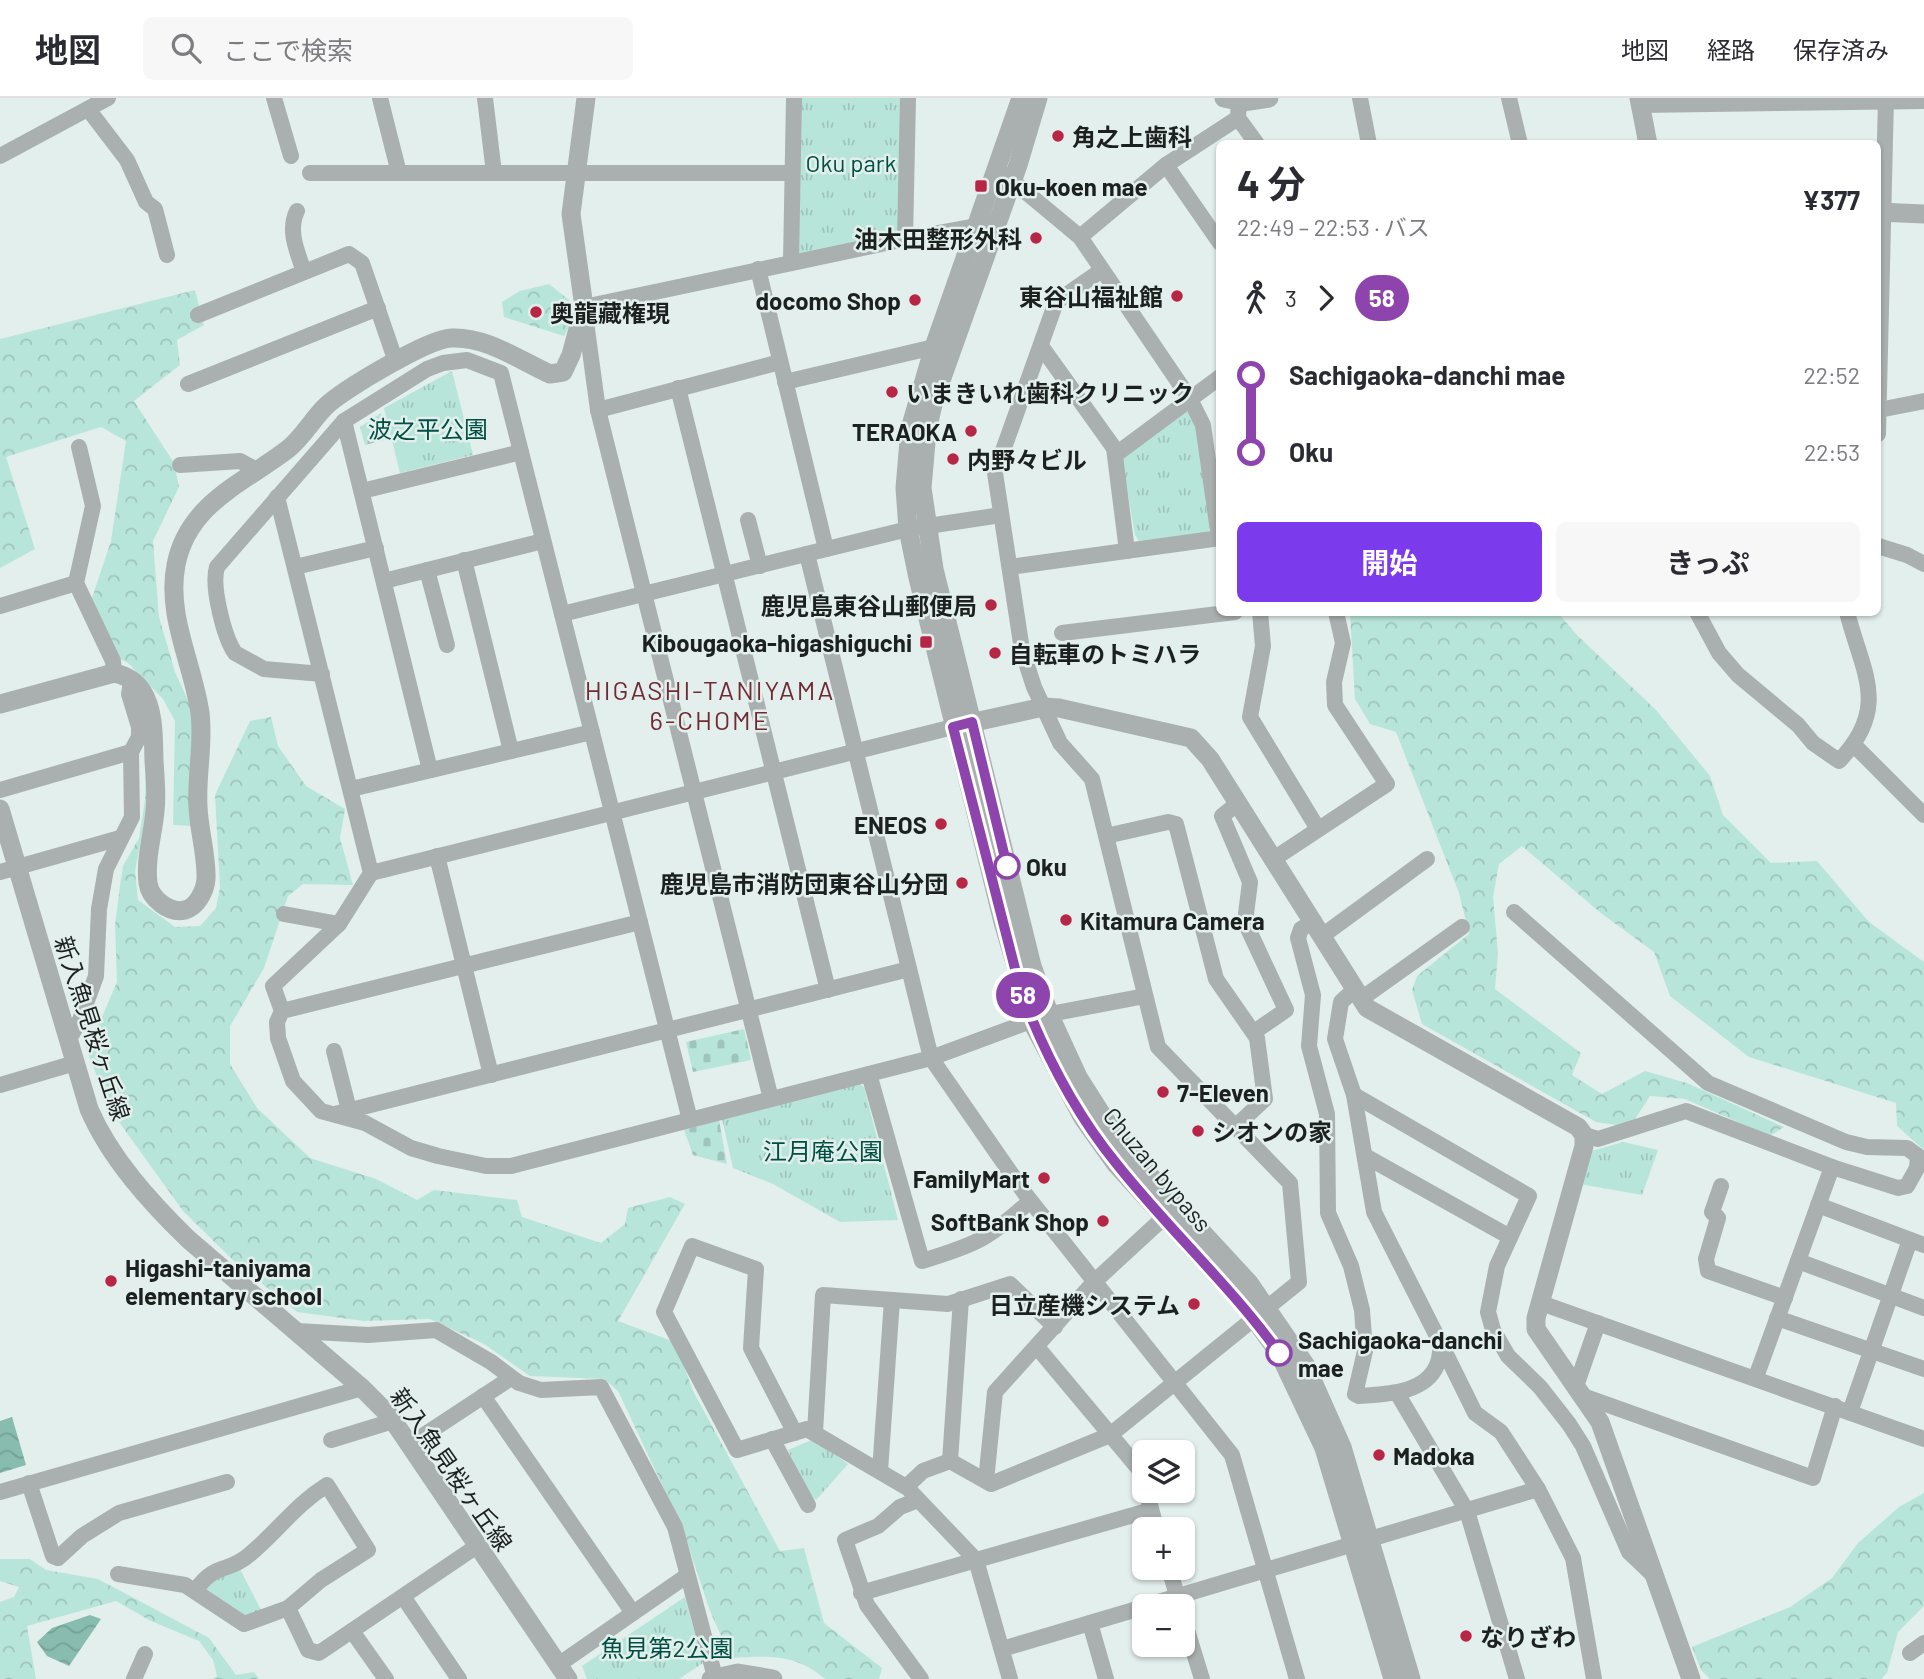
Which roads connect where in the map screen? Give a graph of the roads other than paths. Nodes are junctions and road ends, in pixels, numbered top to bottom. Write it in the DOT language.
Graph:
graph roads {
  1 [pos="108,98"];
  2 [pos="274,98"];
  3 [pos="380,98"];
  4 [pos="485,98"];
  5 [pos="586,98"];
  6 [pos="794,98"];
  7 [pos="908,98"];
  8 [pos="1021,98"];
  9 [pos="1038,98"];
  10 [pos="1269,98"];
  11 [pos="1360,98"];
  12 [pos="1509,98"];
  13 [pos="1886,99"];
  14 [pos="1924,101"];
  15 [pos="1640,102"];
  16 [pos="1234,106"];
  17 [pos="88,109"];
  18 [pos="1255,140"];
  19 [pos="1367,140"];
  20 [pos="1519,140"];
  21 [pos="1647,140"];
  22 [pos="0,156"];
  23 [pos="291,156"];
  24 [pos="1166,165"];
  25 [pos="310,173"];
  26 [pos="398,173"];
  27 [pos="494,173"];
  28 [pos="576,173"];
  29 [pos="792,173"];
  30 [pos="1005,175"];
  31 [pos="297,211"];
  32 [pos="1881,212"];
  33 [pos="1924,214"];
  34 [pos="987,224"];
  35 [pos="1080,237"];
  36 [pos="1216,237"];
  37 [pos="905,239"];
  38 [pos="167,255"];
  39 [pos="791,262"];
  40 [pos="758,269"];
  41 [pos="1102,270"];
  42 [pos="304,272"];
  43 [pos="584,307"];
  44 [pos="378,308"];
  45 [pos="198,315"];
  46 [pos="1041,346"];
  47 [pos="942,348"];
  48 [pos="508,353"];
  49 [pos="396,362"];
  50 [pos="780,362"];
  51 [pos="501,373"];
  52 [pos="1216,380"];
  53 [pos="785,382"];
  54 [pos="188,384"];
  55 [pos="678,388"];
  56 [pos="1190,399"];
  57 [pos="1924,401"];
  58 [pos="598,410"];
  59 [pos="1881,410"];
  60 [pos="344,421"];
  61 [pos="79,447"];
  62 [pos="521,452"];
  63 [pos="1115,455"];
  64 [pos="180,465"];
  65 [pos="257,470"];
  66 [pos="362,491"];
  67 [pos="277,497"];
  68 [pos="1002,515"];
  69 [pos="1216,517"];
  70 [pos="748,520"];
  71 [pos="917,527"];
  72 [pos="1216,538"];
  73 [pos="543,541"];
  74 [pos="1881,547"];
  75 [pos="376,548"];
  76 [pos="826,550"];
  77 [pos="1127,551"];
  78 [pos="807,554"];
  79 [pos="464,561"];
  80 [pos="1924,564"];
  81 [pos="760,566"];
  82 [pos="295,567"];
  83 [pos="1010,567"];
  84 [pos="427,570"];
  85 [pos="725,574"];
  86 [pos="384,580"];
  87 [pos="76,583"];
  88 [pos="644,594"];
  89 [pos="0,606"];
  90 [pos="562,614"];
  91 [pos="1216,614"];
  92 [pos="1260,616"];
  93 [pos="1337,616"];
  94 [pos="1699,616"];
  95 [pos="1848,616"];
  96 [pos="1062,633"];
  97 [pos="447,645"];
  98 [pos="322,674"];
  99 [pos="123,677"];
  100 [pos="0,704"];
  101 [pos="1043,707"];
  102 [pos="963,725"];
  103 [pos="592,732"];
  104 [pos="1854,745"];
  105 [pos="511,751"];
  106 [pos="856,751"];
  107 [pos="131,752"];
  108 [pos="430,770"];
  109 [pos="774,772"];
  110 [pos="351,789"];
  111 [pos="0,790"];
  112 [pos="694,792"];
  113 [pos="1237,804"];
  114 [pos="0,809"];
  115 [pos="612,813"];
  116 [pos="1924,815"];
  117 [pos="1318,830"];
  118 [pos="1106,836"];
  119 [pos="120,838"];
  120 [pos="437,856"];
  121 [pos="1426,859"];
  122 [pos="1272,860"];
  123 [pos="9,869"];
  124 [pos="371,873"];
  125 [pos="1514,912"];
  126 [pos="284,914"];
  127 [pos="640,922"];
  128 [pos="339,924"];
  129 [pos="1462,927"];
  130 [pos="1318,928"];
  131 [pos="464,966"];
  132 [pos="909,969"];
  133 [pos="828,990"];
  134 [pos="1357,994"];
  135 [pos="1145,996"];
  136 [pos="749,1010"];
  137 [pos="282,1011"];
  138 [pos="1041,1017"];
  139 [pos="667,1030"];
  140 [pos="1254,1032"];
  141 [pos="68,1041"];
  142 [pos="334,1051"];
  143 [pos="931,1058"];
  144 [pos="75,1063"];
  145 [pos="869,1074"];
  146 [pos="491,1075"];
  147 [pos="0,1085"];
  148 [pos="1354,1095"];
  149 [pos="771,1099"];
  150 [pos="349,1110"];
  151 [pos="332,1114"];
  152 [pos="690,1120"];
  153 [pos="1235,1127"];
  154 [pos="1584,1135"];
  155 [pos="1365,1156"];
  156 [pos="1832,1167"];
  157 [pos="1721,1186"];
  158 [pos="1030,1201"];
  159 [pos="1818,1205"];
  160 [pos="1169,1212"];
  161 [pos="1510,1237"];
  162 [pos="1917,1242"];
  163 [pos="1798,1261"];
  164 [pos="1094,1282"];
  165 [pos="1889,1296"];
  166 [pos="1784,1298"];
  167 [pos="961,1299"];
  168 [pos="892,1300"];
  169 [pos="1541,1303"];
  170 [pos="1924,1308"];
  171 [pos="1260,1312"];
  172 [pos="1777,1318"];
  173 [pos="1598,1323"];
  174 [pos="1055,1327"];
  175 [pos="297,1331"];
  176 [pos="1441,1344"];
  177 [pos="1037,1347"];
  178 [pos="1870,1349"];
  179 [pos="1924,1369"];
  180 [pos="1756,1377"];
  181 [pos="511,1378"];
  182 [pos="1174,1382"];
  183 [pos="362,1388"];
  184 [pos="1579,1391"];
  185 [pos="1397,1393"];
  186 [pos="483,1396"];
  187 [pos="1842,1409"];
  188 [pos="393,1421"];
  189 [pos="815,1432"];
  190 [pos="795,1433"];
  191 [pos="1110,1435"];
  192 [pos="772,1439"];
  193 [pos="1924,1439"];
  194 [pos="331,1440"];
  195 [pos="409,1445"];
  196 [pos="950,1461"];
  197 [pos="1132,1461"];
  198 [pos="880,1471"];
  199 [pos="986,1481"];
  200 [pos="227,1482"];
  201 [pos="29,1483"];
  202 [pos="906,1487"];
  203 [pos="1538,1489"];
  204 [pos="0,1492"];
  205 [pos="918,1500"];
  206 [pos="1150,1503"];
  207 [pos="808,1505"];
  208 [pos="1152,1510"];
  209 [pos="1467,1511"];
  210 [pos="1154,1517"];
  211 [pos="1363,1542"];
  212 [pos="477,1546"];
  213 [pos="976,1560"];
  214 [pos="1265,1571"];
  215 [pos="118,1574"];
  216 [pos="685,1577"];
  217 [pos="1655,1577"];
  218 [pos="195,1591"];
  219 [pos="861,1593"];
  220 [pos="1195,1596"];
  221 [pos="404,1598"];
  222 [pos="288,1608"];
  223 [pos="1132,1611"];
  224 [pos="633,1613"];
  225 [pos="1090,1623"];
  226 [pos="352,1631"];
  227 [pos="1002,1649"];
  228 [pos="145,1654"];
  229 [pos="1195,1656"];
  230 [pos="563,1672"];
  231 [pos="713,1678"];
  232 [pos="1587,1678"];
  233 [pos="134,1679"];
  234 [pos="386,1679"];
  235 [pos="459,1679"];
  236 [pos="773,1679"];
  237 [pos="921,1679"];
  238 [pos="1010,1679"];
  239 [pos="1106,1679"];
  240 [pos="1202,1679"];
  241 [pos="1297,1679"];
  242 [pos="1394,1679"];
  243 [pos="1411,1679"];
  244 [pos="1517,1679"];
  245 [pos="1691,1679"];
  1 -- 17 [label="street"];
  2 -- 23 [label="street"];
  3 -- 26 [label="street"];
  4 -- 27 [label="street"];
  5 -- 28 [label="street"];
  6 -- 29 [label="street"];
  7 -- 37 [label="street"];
  8 -- 30 [label="street, Chuzan bypass"];
  9 -- 30 [label="street, Chuzan bypass"];
  10 -- 16 [label="street"];
  11 -- 19 [label="street"];
  12 -- 20 [label="street"];
  13 -- 14 [label="street"];
  13 -- 15 [label="street"];
  13 -- 32 [label="street"];
  15 -- 21 [label="street"];
  16 -- 18 [label="street"];
  16 -- 24 [label="street"];
  17 -- 22 [label="street"];
  17 -- 38 [label="street"];
  24 -- 35 [label="street"];
  24 -- 36 [label="street"];
  25 -- 26 [label="street"];
  26 -- 27 [label="street"];
  27 -- 28 [label="street"];
  28 -- 29 [label="street"];
  28 -- 43 [label="street"];
  29 -- 39 [label="street"];
  30 -- 34 [label="street, Chuzan bypass"];
  30 -- 35 [label="street"];
  31 -- 42 [label="street"];
  32 -- 33 [label="street"];
  34 -- 37 [label="street"];
  34 -- 47 [label="street, Chuzan bypass"];
  35 -- 41 [label="street"];
  37 -- 39 [label="street"];
  39 -- 40 [label="street"];
  40 -- 43 [label="street"];
  40 -- 50 [label="street"];
  41 -- 46 [label="street"];
  41 -- 56 [label="street"];
  42 -- 44 [label="street"];
  42 -- 45 [label="street"];
  43 -- 48 [label="street"];
  43 -- 58 [label="street"];
  44 -- 49 [label="street"];
  44 -- 54 [label="street"];
  46 -- 63 [label="street"];
  46 -- 68 [label="street"];
  47 -- 53 [label="street"];
  47 -- 71 [label="street, Chuzan bypass"];
  48 -- 49 [label="street"];
  48 -- 51 [label="street"];
  49 -- 65 [label="street"];
  50 -- 53 [label="street"];
  50 -- 55 [label="street"];
  51 -- 60 [label="street"];
  51 -- 62 [label="street"];
  52 -- 56 [label="street"];
  53 -- 76 [label="street"];
  55 -- 58 [label="street"];
  55 -- 85 [label="street"];
  56 -- 63 [label="street"];
  56 -- 69 [label="street"];
  57 -- 59 [label="street"];
  58 -- 88 [label="street"];
  60 -- 66 [label="street"];
  60 -- 67 [label="street"];
  61 -- 87 [label="street"];
  62 -- 66 [label="street"];
  62 -- 73 [label="street"];
  63 -- 77 [label="street"];
  64 -- 65 [label="street"];
  65 -- 99 [label="street"];
  66 -- 75 [label="street"];
  67 -- 82 [label="street"];
  67 -- 98 [label="street"];
  68 -- 71 [label="street"];
  68 -- 83 [label="street"];
  70 -- 81 [label="street"];
  71 -- 76 [label="street"];
  71 -- 102 [label="street, Chuzan bypass"];
  72 -- 77 [label="street"];
  73 -- 79 [label="street"];
  73 -- 90 [label="street"];
  74 -- 80 [label="street"];
  75 -- 82 [label="street"];
  75 -- 86 [label="street"];
  76 -- 78 [label="street"];
  77 -- 83 [label="street"];
  78 -- 81 [label="street"];
  78 -- 106 [label="street"];
  79 -- 84 [label="street"];
  79 -- 105 [label="street"];
  81 -- 85 [label="street"];
  82 -- 98 [label="street"];
  83 -- 101 [label="street"];
  84 -- 86 [label="street"];
  84 -- 97 [label="street"];
  85 -- 88 [label="street"];
  85 -- 109 [label="street"];
  86 -- 108 [label="street"];
  87 -- 89 [label="street"];
  87 -- 99 [label="street"];
  88 -- 90 [label="street"];
  88 -- 112 [label="street"];
  90 -- 103 [label="street"];
  91 -- 96 [label="street"];
  92 -- 117 [label="street"];
  93 -- 117 [label="street"];
  94 -- 104 [label="street"];
  95 -- 104 [label="street"];
  98 -- 110 [label="street"];
  99 -- 100 [label="street"];
  99 -- 107 [label="street"];
  101 -- 102 [label="street"];
  101 -- 113 [label="street"];
  101 -- 118 [label="street"];
  102 -- 106 [label="street"];
  102 -- 138 [label="street, Chuzan bypass"];
  103 -- 105 [label="street"];
  103 -- 115 [label="street"];
  104 -- 116 [label="street"];
  105 -- 108 [label="street"];
  106 -- 109 [label="street"];
  106 -- 132 [label="street"];
  107 -- 111 [label="street"];
  107 -- 119 [label="street"];
  108 -- 110 [label="street"];
  109 -- 112 [label="street"];
  109 -- 133 [label="street"];
  110 -- 124 [label="street"];
  112 -- 115 [label="street"];
  112 -- 136 [label="street"];
  113 -- 122 [label="street"];
  113 -- 140 [label="street"];
  114 -- 123 [label="street, 新入魚見桜ヶ丘線"];
  115 -- 120 [label="street"];
  115 -- 127 [label="street"];
  117 -- 122 [label="street"];
  118 -- 135 [label="street"];
  118 -- 140 [label="street"];
  119 -- 123 [label="street"];
  119 -- 141 [label="street"];
  120 -- 124 [label="street"];
  120 -- 131 [label="street"];
  121 -- 130 [label="street"];
  122 -- 130 [label="street"];
  123 -- 141 [label="street, 新入魚見桜ヶ丘線"];
  124 -- 128 [label="street"];
  125 -- 156 [label="street"];
  126 -- 128 [label="street"];
  127 -- 131 [label="street"];
  127 -- 139 [label="street"];
  128 -- 137 [label="street"];
  129 -- 134 [label="street"];
  130 -- 134 [label="street"];
  130 -- 185 [label="street"];
  131 -- 137 [label="street"];
  131 -- 146 [label="street"];
  132 -- 133 [label="street"];
  132 -- 143 [label="street"];
  133 -- 136 [label="street"];
  134 -- 148 [label="street"];
  134 -- 154 [label="street"];
  135 -- 138 [label="street"];
  135 -- 153 [label="street"];
  136 -- 139 [label="street"];
  136 -- 149 [label="street"];
  137 -- 151 [label="street"];
  138 -- 143 [label="street"];
  138 -- 160 [label="street, Chuzan bypass"];
  139 -- 146 [label="street"];
  139 -- 152 [label="street"];
  140 -- 153 [label="street"];
  141 -- 144 [label="street, 新入魚見桜ヶ丘線"];
  142 -- 150 [label="street"];
  143 -- 145 [label="street"];
  143 -- 158 [label="street"];
  144 -- 147 [label="street"];
  144 -- 175 [label="street, 新入魚見桜ヶ丘線"];
  145 -- 149 [label="street"];
  145 -- 158 [label="street"];
  146 -- 150 [label="street"];
  148 -- 155 [label="street"];
  148 -- 161 [label="street"];
  149 -- 152 [label="street"];
  150 -- 151 [label="street"];
  151 -- 152 [label="street"];
  153 -- 171 [label="street"];
  154 -- 156 [label="street"];
  154 -- 169 [label="street"];
  155 -- 161 [label="street"];
  155 -- 176 [label="street"];
  156 -- 159 [label="street"];
  157 -- 166 [label="street"];
  158 -- 164 [label="street"];
  159 -- 162 [label="street"];
  159 -- 163 [label="street"];
  160 -- 164 [label="street"];
  160 -- 171 [label="street, Chuzan bypass"];
  161 -- 217 [label="street"];
  162 -- 165 [label="street"];
  163 -- 165 [label="street"];
  163 -- 166 [label="street"];
  164 -- 174 [label="street"];
  164 -- 182 [label="street"];
  165 -- 170 [label="street"];
  165 -- 178 [label="street"];
  166 -- 172 [label="street"];
  167 -- 168 [label="street"];
  167 -- 174 [label="street"];
  167 -- 196 [label="street"];
  168 -- 189 [label="street"];
  168 -- 198 [label="street"];
  169 -- 173 [label="street"];
  169 -- 184 [label="street"];
  171 -- 182 [label="street"];
  171 -- 211 [label="street, Chuzan bypass"];
  172 -- 178 [label="street"];
  172 -- 180 [label="street"];
  173 -- 180 [label="street"];
  173 -- 184 [label="street"];
  174 -- 177 [label="street"];
  175 -- 181 [label="street"];
  175 -- 183 [label="street, 新入魚見桜ヶ丘線"];
  176 -- 185 [label="street"];
  176 -- 203 [label="street"];
  177 -- 191 [label="street"];
  177 -- 199 [label="street"];
  178 -- 179 [label="street"];
  178 -- 187 [label="street"];
  180 -- 187 [label="street"];
  181 -- 186 [label="street"];
  181 -- 216 [label="street"];
  182 -- 191 [label="street"];
  182 -- 214 [label="street"];
  183 -- 188 [label="street, 新入魚見桜ヶ丘線"];
  183 -- 201 [label="street"];
  184 -- 187 [label="street"];
  184 -- 217 [label="street"];
  185 -- 209 [label="street"];
  186 -- 195 [label="street"];
  186 -- 224 [label="street"];
  187 -- 193 [label="street"];
  188 -- 194 [label="street"];
  188 -- 195 [label="street, 新入魚見桜ヶ丘線"];
  189 -- 190 [label="street"];
  189 -- 198 [label="street"];
  190 -- 192 [label="street"];
  190 -- 192 [label="street"];
  191 -- 197 [label="street"];
  191 -- 199 [label="street"];
  192 -- 207 [label="street"];
  195 -- 212 [label="street, 新入魚見桜ヶ丘線"];
  196 -- 199 [label="street"];
  196 -- 202 [label="street"];
  198 -- 202 [label="street"];
  200 -- 201 [label="street"];
  201 -- 204 [label="street"];
  202 -- 205 [label="street"];
  203 -- 209 [label="street"];
  203 -- 232 [label="street"];
  205 -- 213 [label="street"];
  205 -- 219 [label="street"];
  206 -- 208 [label="street"];
  208 -- 210 [label="street"];
  208 -- 213 [label="street"];
  209 -- 211 [label="street"];
  209 -- 244 [label="street"];
  211 -- 214 [label="street"];
  211 -- 242 [label="street, Chuzan bypass"];
  211 -- 243 [label="street, Chuzan bypass"];
  212 -- 221 [label="street"];
  212 -- 230 [label="street, 新入魚見桜ヶ丘線"];
  213 -- 219 [label="street"];
  213 -- 227 [label="street"];
  214 -- 220 [label="street"];
  214 -- 241 [label="street"];
  215 -- 218 [label="street"];
  216 -- 224 [label="street"];
  216 -- 231 [label="street"];
  217 -- 245 [label="street"];
  218 -- 222 [label="street"];
  218 -- 222 [label="street"];
  219 -- 237 [label="street"];
  221 -- 226 [label="street"];
  221 -- 235 [label="street"];
  222 -- 226 [label="street"];
  223 -- 225 [label="street"];
  224 -- 230 [label="street"];
  225 -- 227 [label="street"];
  225 -- 239 [label="street"];
  226 -- 234 [label="street"];
  227 -- 238 [label="street"];
  228 -- 233 [label="street"];
  229 -- 240 [label="street"];
  231 -- 236 [label="street"];
}
